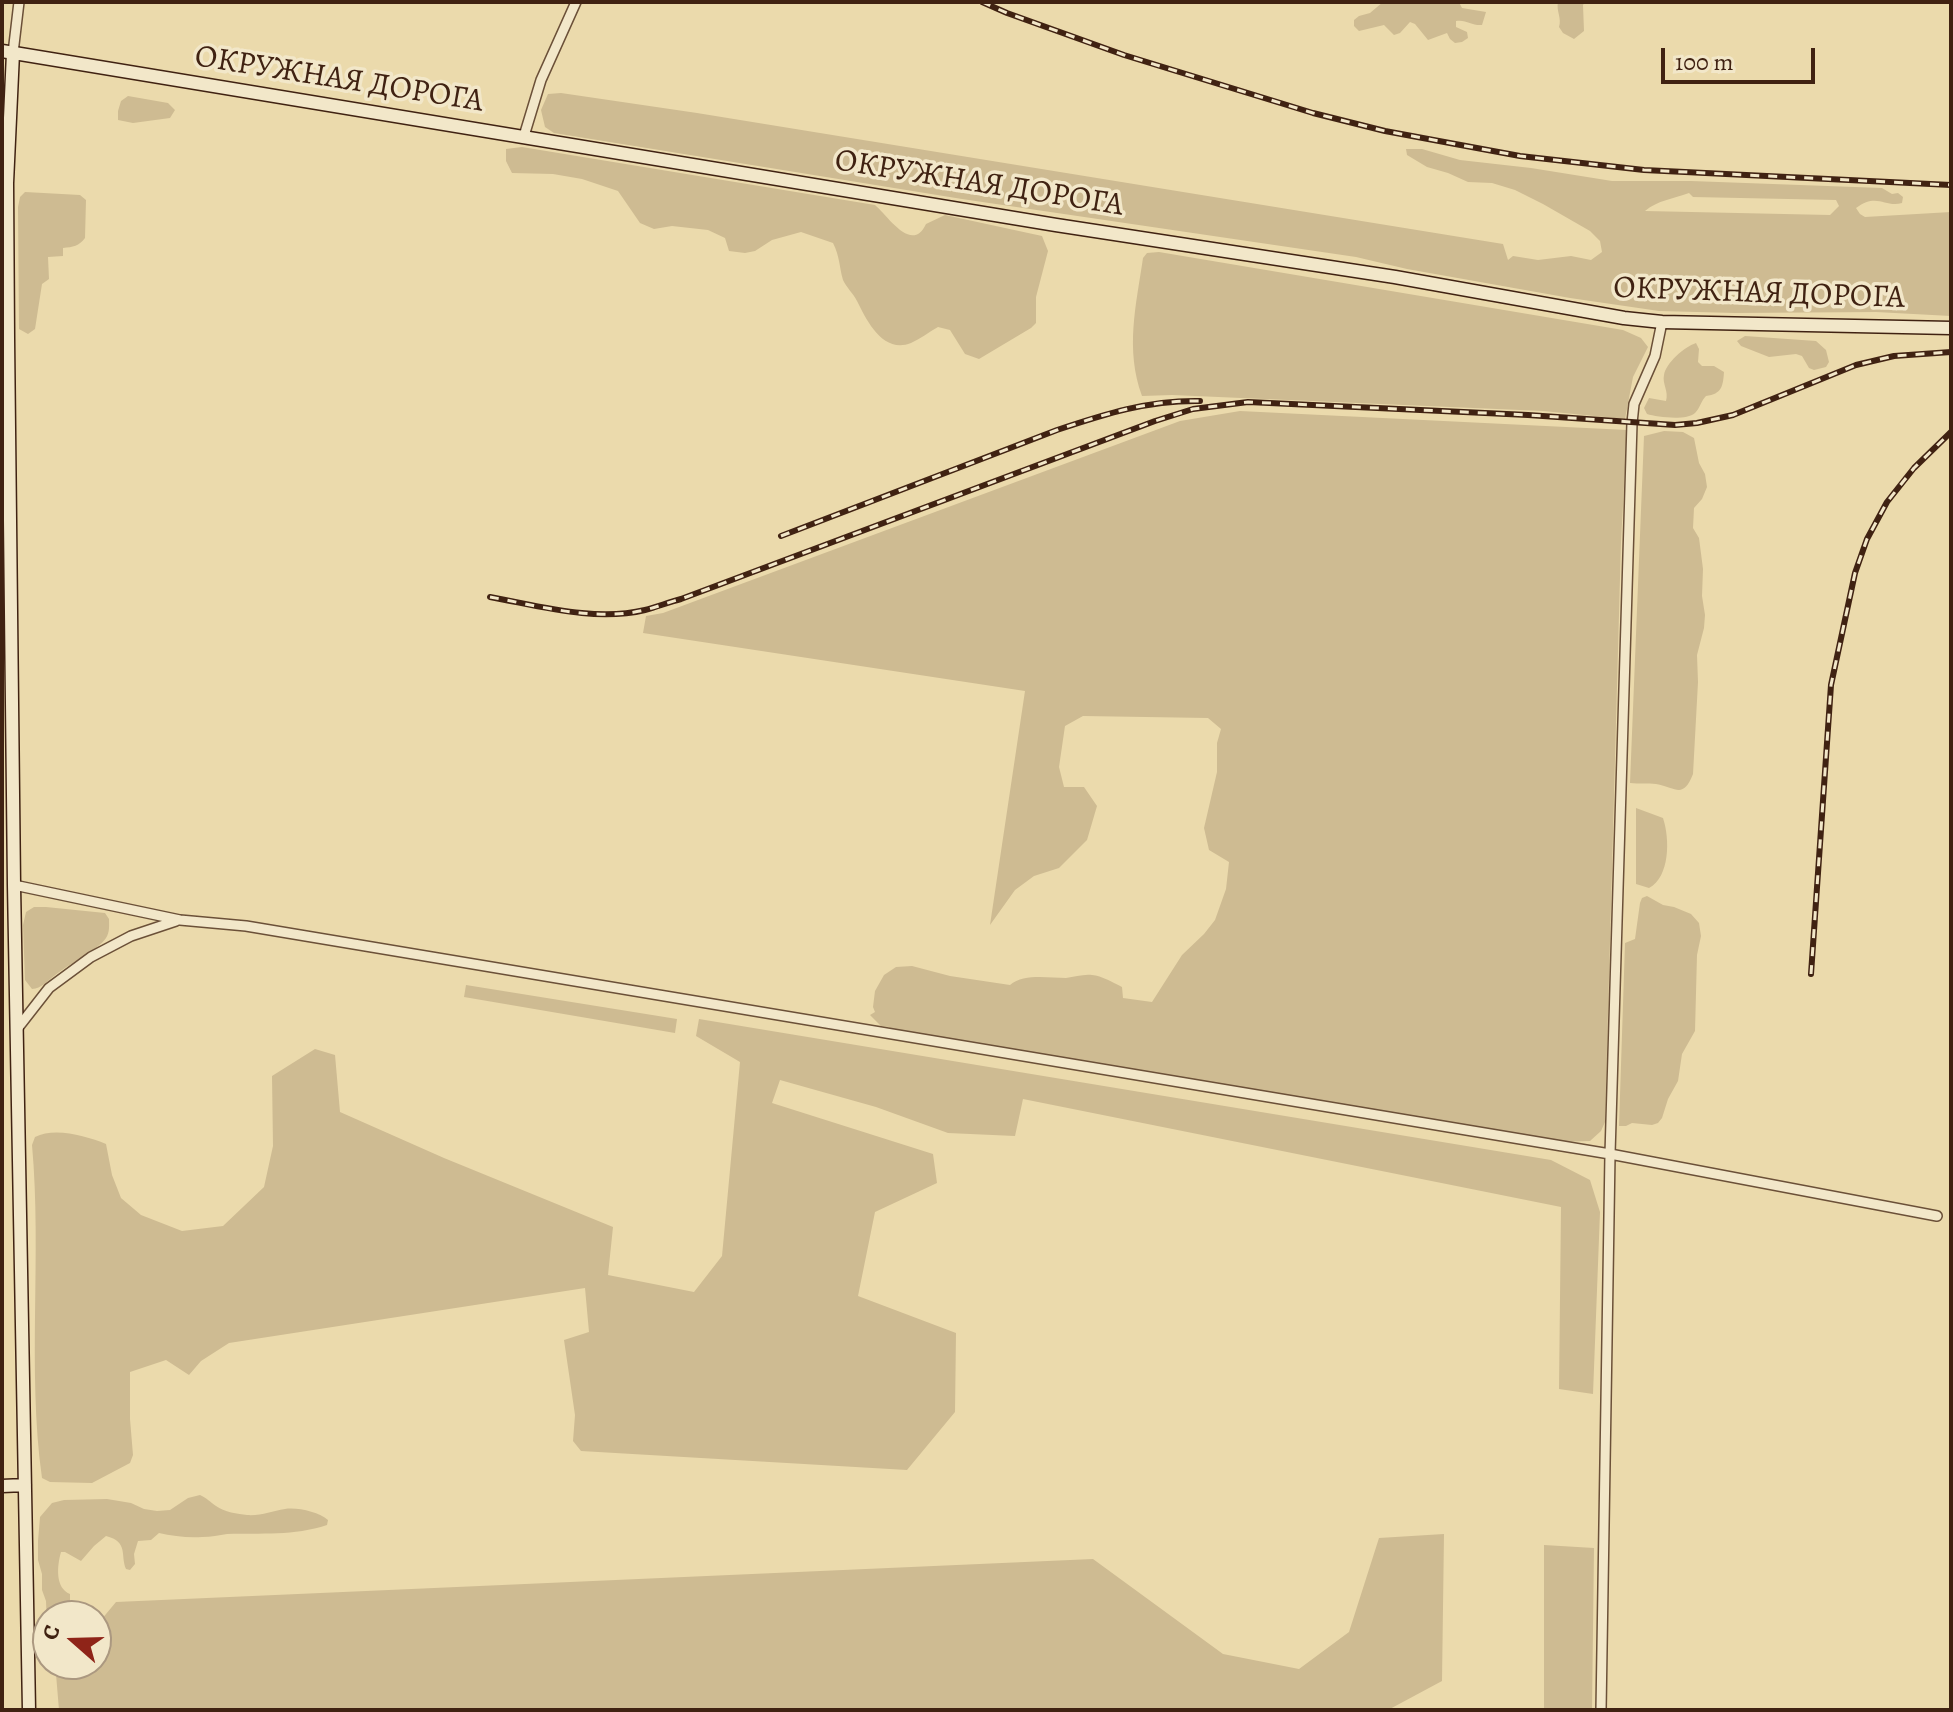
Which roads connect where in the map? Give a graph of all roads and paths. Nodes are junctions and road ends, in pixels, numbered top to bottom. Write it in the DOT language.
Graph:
graph roads {
  1 [pos="19,2"];
  2 [pos="576,2"];
  3 [pos="8,52"];
  4 [pos="524,136"];
  5 [pos="1662,322"];
  6 [pos="1951,328"];
  7 [pos="14,885"];
  8 [pos="180,920"];
  9 [pos="16,1029"];
  10 [pos="1610,1154"];
  11 [pos="1937,1216"];
  12 [pos="25,1485"];
  13 [pos="2,1486"];
  14 [pos="29,1710"];
  15 [pos="1601,1710"];
  1 -- 3 [label="street"];
  2 -- 4 [label="street"];
  3 -- 4 [label="main road, ОКРУЖНАЯ ДОРОГА"];
  3 -- 7 [label="main road"];
  4 -- 5 [label="main road, ОКРУЖНАЯ ДОРОГА"];
  5 -- 6 [label="main road, ОКРУЖНАЯ ДОРОГА"];
  5 -- 10 [label="street"];
  7 -- 8 [label="street"];
  7 -- 9 [label="main road"];
  8 -- 9 [label="street"];
  8 -- 10 [label="street"];
  9 -- 12 [label="main road"];
  10 -- 11 [label="street"];
  10 -- 15 [label="street"];
  12 -- 13 [label="main road"];
  12 -- 14 [label="main road"];
}
